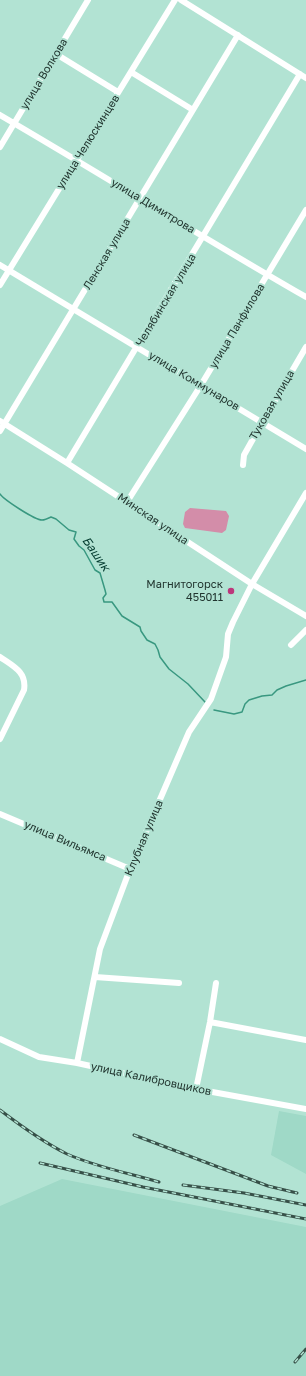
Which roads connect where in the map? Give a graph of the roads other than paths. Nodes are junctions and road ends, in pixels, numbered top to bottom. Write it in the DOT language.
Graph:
graph roads {
  1 [pos="88,0"];
  2 [pos="175,0"];
  3 [pos="181,0"];
  4 [pos="238,35"];
  5 [pos="56,54"];
  6 [pos="131,72"];
  7 [pos="303,76"];
  8 [pos="118,92"];
  9 [pos="193,110"];
  10 [pos="0,115"];
  11 [pos="14,124"];
  12 [pos="0,147"];
  13 [pos="77,160"];
  14 [pos="140,198"];
  15 [pos="306,210"];
  16 [pos="203,237"];
  17 [pos="0,265"];
  18 [pos="9,270"];
  19 [pos="268,275"];
  20 [pos="0,285"];
  21 [pos="306,297"];
  22 [pos="73,310"];
  23 [pos="137,347"];
  24 [pos="306,347"];
  25 [pos="201,385"];
  26 [pos="2,422"];
  27 [pos="264,424"];
  28 [pos="0,431"];
  29 [pos="306,449"];
  30 [pos="67,463"];
  31 [pos="243,464"];
  32 [pos="306,493"];
  33 [pos="127,502"];
  34 [pos="252,584"];
  35 [pos="306,616"];
  36 [pos="306,630"];
  37 [pos="291,645"];
  38 [pos="0,657"];
  39 [pos="0,739"];
  40 [pos="0,814"];
  41 [pos="130,869"];
  42 [pos="95,977"];
  43 [pos="178,983"];
  44 [pos="216,983"];
  45 [pos="210,1022"];
  46 [pos="0,1039"];
  47 [pos="306,1040"];
  48 [pos="77,1063"];
  49 [pos="196,1089"];
  50 [pos="306,1109"];
  1 -- 5 [label="street, улица Волкова"];
  2 -- 6 [label="street, улица Челюскинцев"];
  3 -- 4 [label="street"];
  4 -- 7 [label="street"];
  4 -- 9 [label="street, Ленская улица"];
  5 -- 8 [label="street"];
  5 -- 11 [label="street, улица Волкова"];
  6 -- 8 [label="street, улица Челюскинцев"];
  6 -- 9 [label="street"];
  7 -- 16 [label="street, Челябинская улица"];
  8 -- 13 [label="street, улица Челюскинцев"];
  9 -- 14 [label="street, Ленская улица"];
  10 -- 11 [label="street, улица Димитрова"];
  11 -- 12 [label="street, улица Волкова"];
  11 -- 13 [label="street, улица Димитрова"];
  13 -- 14 [label="street, улица Димитрова"];
  13 -- 18 [label="street, улица Челюскинцев"];
  14 -- 16 [label="street, улица Димитрова"];
  14 -- 22 [label="street, Ленская улица"];
  15 -- 19 [label="street, улица Панфилова"];
  16 -- 19 [label="street, улица Димитрова"];
  16 -- 23 [label="street, Челябинская улица"];
  17 -- 18 [label="street, улица Коммунаров"];
  18 -- 20 [label="street, улица Челюскинцев"];
  18 -- 22 [label="street, улица Коммунаров"];
  19 -- 21 [label="street, улица Димитрова"];
  19 -- 25 [label="street, улица Панфилова"];
  22 -- 23 [label="street, улица Коммунаров"];
  22 -- 26 [label="street, Ленская улица"];
  23 -- 25 [label="street, улица Коммунаров"];
  23 -- 30 [label="street, Челябинская улица"];
  24 -- 27 [label="street, Туковая улица"];
  25 -- 27 [label="street, улица Коммунаров"];
  25 -- 33 [label="street, улица Панфилова"];
  26 -- 28 [label="street, Ленская улица"];
  26 -- 30 [label="street, Минская улица"];
  27 -- 29 [label="street, улица Коммунаров"];
  27 -- 31 [label="street, Туковая улица"];
  30 -- 33 [label="street, Минская улица"];
  32 -- 34 [label="street, Клубная улица"];
  33 -- 34 [label="street, Минская улица"];
  34 -- 35 [label="street, Минская улица"];
  34 -- 41 [label="street, Клубная улица"];
  36 -- 37 [label="street"];
  38 -- 39 [label="street"];
  40 -- 41 [label="street, улица Вильямса"];
  41 -- 42 [label="street, Клубная улица"];
  42 -- 43 [label="street"];
  42 -- 48 [label="street, Клубная улица"];
  44 -- 45 [label="street"];
  45 -- 47 [label="street"];
  45 -- 49 [label="street"];
  46 -- 48 [label="street, улица Калибровщиков"];
  48 -- 49 [label="street, улица Калибровщиков"];
  49 -- 50 [label="street, улица Калибровщиков"];
}
